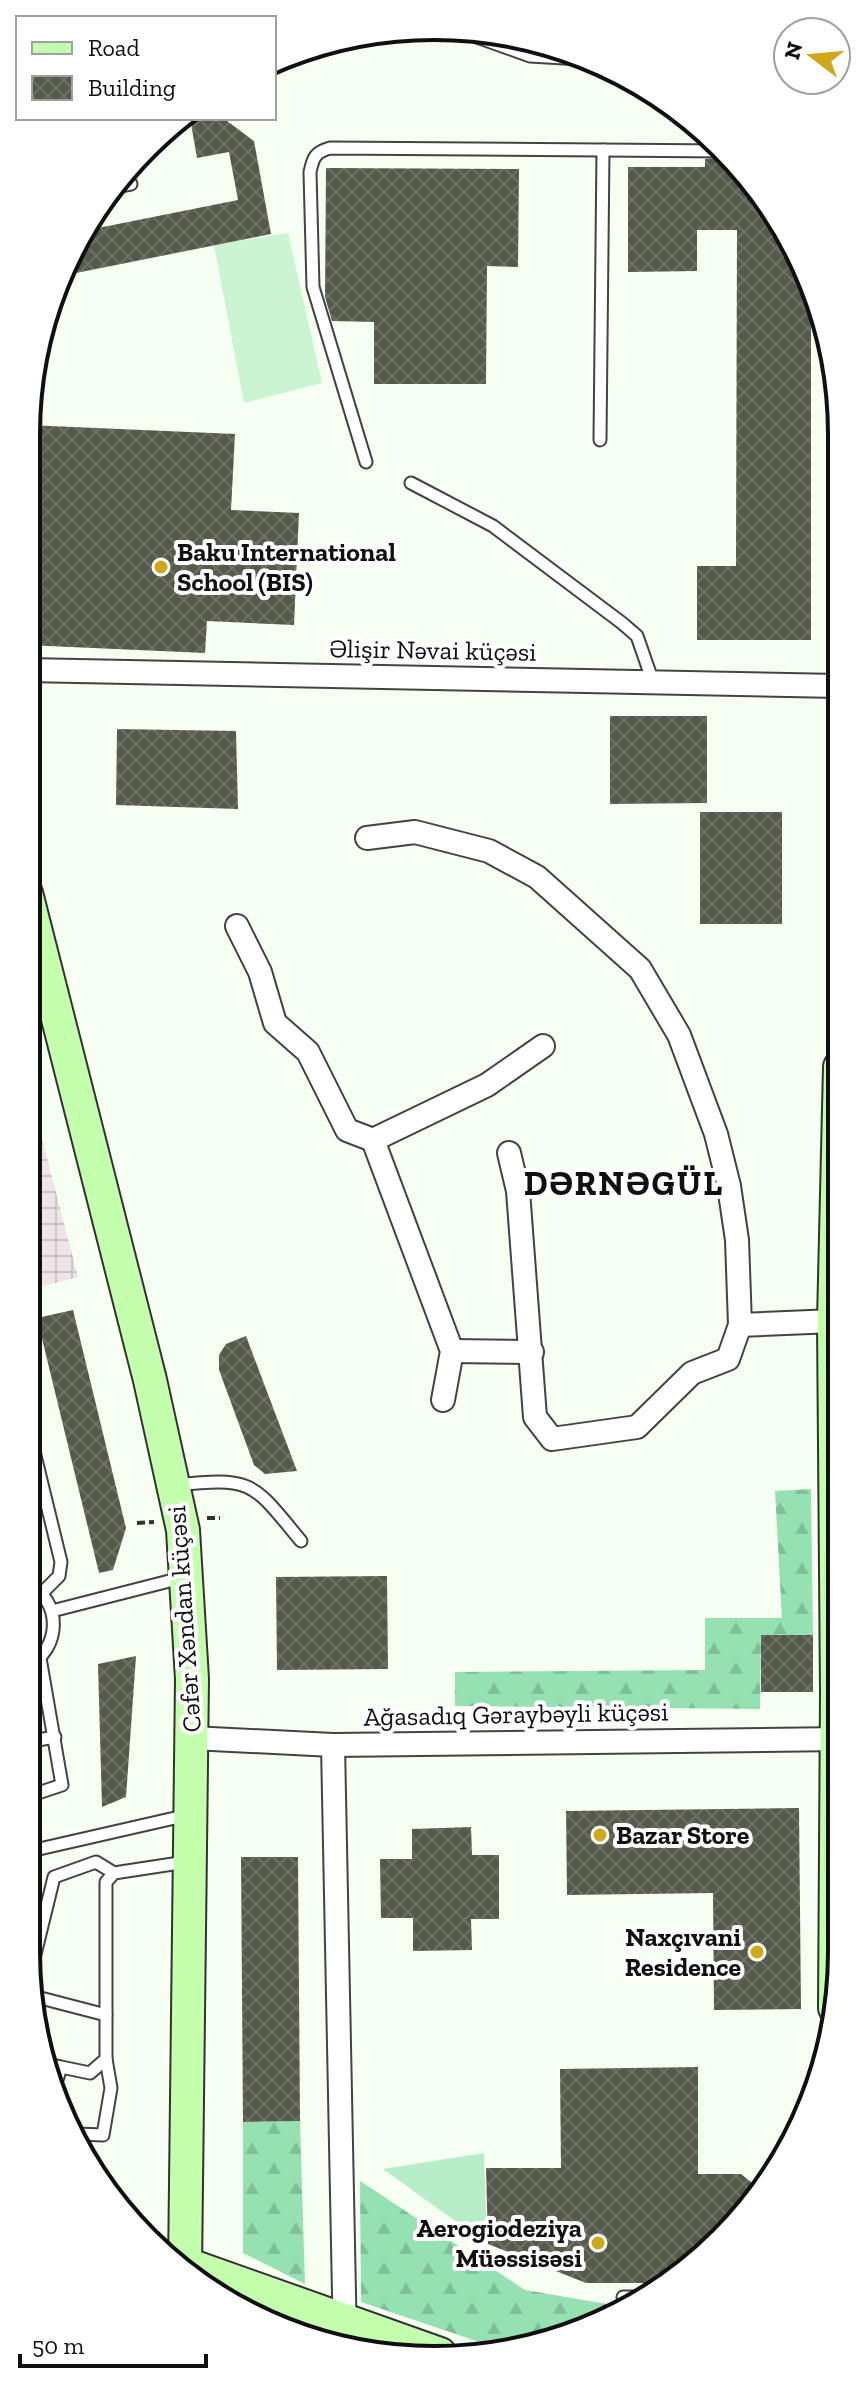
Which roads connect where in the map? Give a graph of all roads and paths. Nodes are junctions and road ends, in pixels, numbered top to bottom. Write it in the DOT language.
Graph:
graph roads {
  1 [pos="504,47"];
  2 [pos="549,57"];
  3 [pos="603,150"];
  4 [pos="708,151"];
  5 [pos="600,440"];
  6 [pos="366,462"];
  7 [pos="411,483"];
  8 [pos="40,670"];
  9 [pos="653,683"];
  10 [pos="828,686"];
  11 [pos="367,838"];
  12 [pos="237,926"];
  13 [pos="40,949"];
  14 [pos="543,1046"];
  15 [pos="373,1140"];
  16 [pos="509,1153"];
  17 [pos="740,1325"];
  18 [pos="828,1340"];
  19 [pos="452,1351"];
  20 [pos="532,1352"];
  21 [pos="443,1400"];
  22 [pos="40,1476"];
  23 [pos="175,1485"];
  24 [pos="301,1541"];
  25 [pos="185,1577"];
  26 [pos="42,1593"];
  27 [pos="52,1611"];
  28 [pos="40,1658"];
  29 [pos="55,1737"];
  30 [pos="192,1738"];
  31 [pos="828,1739"];
  32 [pos="40,1740"];
  33 [pos="333,1745"];
  34 [pos="40,1792"];
  35 [pos="193,1814"];
  36 [pos="40,1849"];
  37 [pos="192,1862"];
  38 [pos="114,1873"];
  39 [pos="40,1934"];
  40 [pos="43,1999"];
  41 [pos="106,2015"];
  42 [pos="106,2059"];
  43 [pos="57,2066"];
  44 [pos="61,2067"];
  45 [pos="59,2073"];
  46 [pos="85,2134"];
  47 [pos="181,2254"];
  48 [pos="209,2276"];
  49 [pos="344,2333"];
  50 [pos="394,2344"];
  1 -- 2 [label="lane"];
  3 -- 4 [label="lane"];
  3 -- 5 [label="lane"];
  3 -- 6 [label="lane"];
  7 -- 9 [label="lane"];
  8 -- 9 [label="street, Əlişir Nəvai küçəsi"];
  9 -- 10 [label="street, Əlişir Nəvai küçəsi"];
  11 -- 17 [label="street"];
  12 -- 15 [label="street"];
  13 -- 23 [label="main road, Cəfər Xəndan küçəsi"];
  14 -- 15 [label="street"];
  15 -- 19 [label="street"];
  16 -- 20 [label="street"];
  17 -- 18 [label="street"];
  17 -- 20 [label="street"];
  19 -- 20 [label="street"];
  19 -- 21 [label="street"];
  22 -- 26 [label="lane"];
  23 -- 24 [label="lane"];
  23 -- 25 [label="main road, Cəfər Xəndan küçəsi"];
  25 -- 27 [label="lane"];
  25 -- 30 [label="main road, Cəfər Xəndan küçəsi"];
  26 -- 27 [label="lane"];
  27 -- 28 [label="lane"];
  28 -- 29 [label="lane"];
  29 -- 32 [label="lane"];
  29 -- 34 [label="lane"];
  30 -- 33 [label="street, Ağasadıq Gəraybəyli küçəsi"];
  30 -- 35 [label="main road, Cəfər Xəndan küçəsi"];
  31 -- 33 [label="street, Ağasadıq Gəraybəyli küçəsi"];
  33 -- 49 [label="street"];
  35 -- 36 [label="lane"];
  35 -- 37 [label="main road, Cəfər Xəndan küçəsi"];
  37 -- 38 [label="lane"];
  37 -- 47 [label="main road, Cəfər Xəndan küçəsi"];
  38 -- 39 [label="lane"];
  38 -- 41 [label="lane"];
  40 -- 41 [label="lane"];
  41 -- 42 [label="lane"];
  42 -- 44 [label="lane"];
  42 -- 46 [label="lane"];
  43 -- 44 [label="lane"];
  44 -- 45 [label="lane"];
  48 -- 49 [label="main road"];
  49 -- 50 [label="main road"];
}
